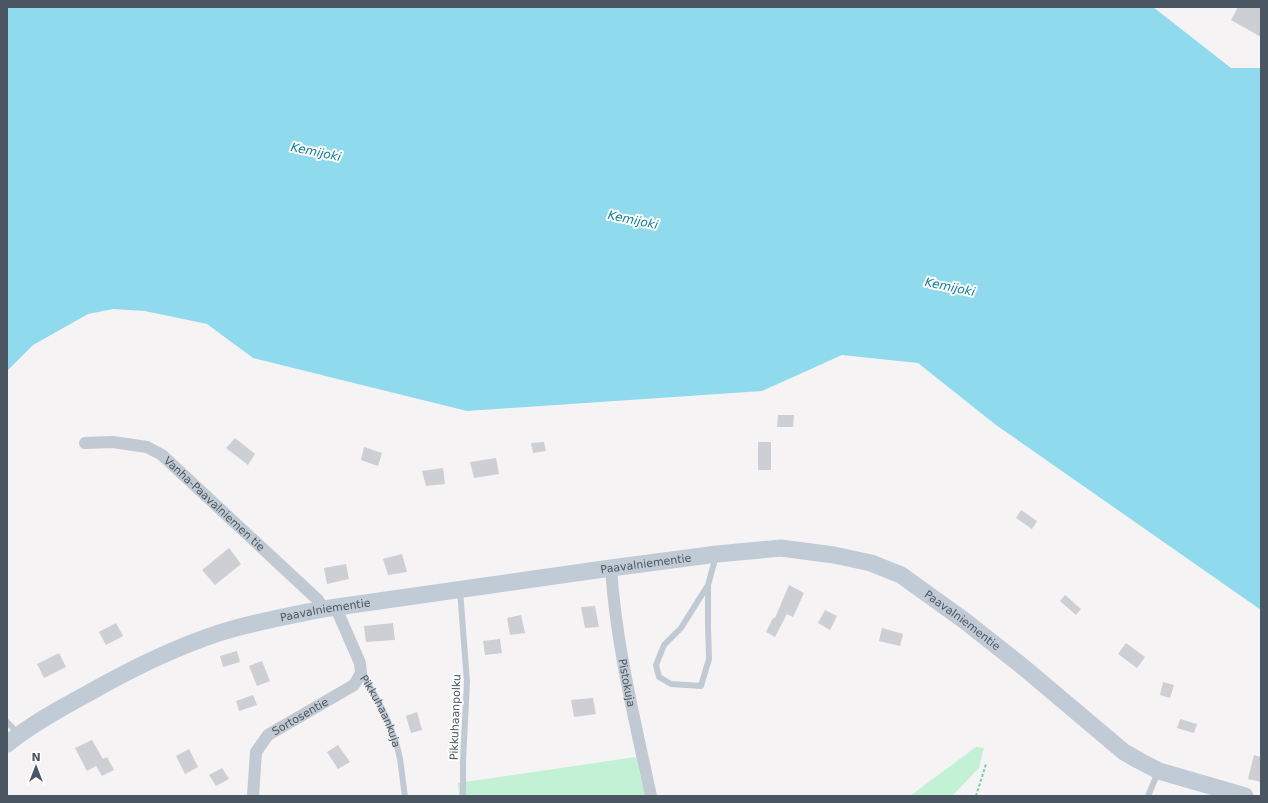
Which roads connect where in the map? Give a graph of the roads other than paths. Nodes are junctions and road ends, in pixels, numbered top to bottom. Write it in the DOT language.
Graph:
graph roads {
  1 [pos="85,443"];
  2 [pos="717,554"];
  3 [pos="611,568"];
  4 [pos="708,585"];
  5 [pos="460,590"];
  6 [pos="329,608"];
  7 [pos="361,673"];
  8 [pos="7,722"];
  9 [pos="13,739"];
  10 [pos="1159,771"];
  11 [pos="253,796"];
  12 [pos="405,796"];
  13 [pos="463,796"];
  14 [pos="651,796"];
  15 [pos="1148,796"];
  16 [pos="1245,796"];
  1 -- 6 [label="street, Vanha-Paavalniemen tie"];
  2 -- 3 [label="street, Paavalniementie"];
  2 -- 4 [label="lane"];
  2 -- 10 [label="street, Paavalniementie"];
  3 -- 5 [label="street, Paavalniementie"];
  3 -- 14 [label="street, Pistokuja"];
  4 -- 4 [label="lane"];
  5 -- 6 [label="street, Paavalniementie"];
  5 -- 13 [label="lane, Pikkuhaanpolku"];
  6 -- 7 [label="street, Pikkuhaankuja"];
  6 -- 9 [label="street, Paavalniementie"];
  7 -- 11 [label="street, Sortosentie"];
  7 -- 12 [label="lane, Pikkuhaankuja"];
  8 -- 9 [label="lane"];
  10 -- 15 [label="lane"];
  10 -- 16 [label="street, Paavalniementie"];
}
